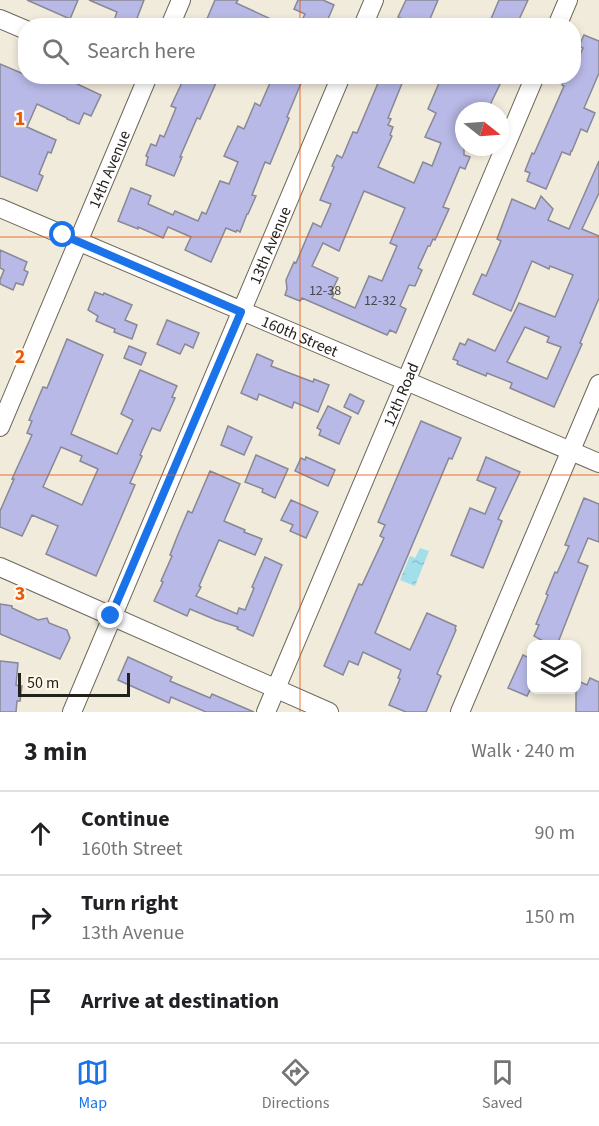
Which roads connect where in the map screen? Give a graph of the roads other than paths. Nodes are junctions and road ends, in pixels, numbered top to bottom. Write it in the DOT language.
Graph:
graph roads {
  1 [pos="181,0"];
  2 [pos="374,0"];
  3 [pos="568,0"];
  4 [pos="173,18"];
  5 [pos="366,18"];
  6 [pos="560,18"];
  7 [pos="0,19"];
  8 [pos="18,27"];
  9 [pos="142,84"];
  10 [pos="338,84"];
  11 [pos="532,84"];
  12 [pos="0,208"];
  13 [pos="78,242"];
  14 [pos="241,312"];
  15 [pos="406,381"];
  16 [pos="599,384"];
  17 [pos="5,402"];
  18 [pos="0,427"];
  19 [pos="571,451"];
  20 [pos="599,463"];
  21 [pos="0,567"];
  22 [pos="111,616"];
  23 [pos="276,688"];
  24 [pos="72,712"];
  25 [pos="266,712"];
  26 [pos="329,712"];
  27 [pos="460,712"];
  1 -- 4 [label="street"];
  2 -- 5 [label="street"];
  3 -- 6 [label="street"];
  7 -- 8 [label="street"];
  9 -- 13 [label="street, 14th Avenue"];
  10 -- 14 [label="street, 13th Avenue"];
  11 -- 15 [label="street, 12th Road"];
  12 -- 13 [label="street, 160th Street"];
  13 -- 14 [label="street, 160th Street"];
  13 -- 17 [label="street, 14th Avenue"];
  14 -- 15 [label="street, 160th Street"];
  14 -- 22 [label="street, 13th Avenue"];
  15 -- 19 [label="street, 160th Street"];
  15 -- 23 [label="street, 12th Road"];
  16 -- 19 [label="street"];
  17 -- 18 [label="street, 14th Avenue"];
  19 -- 20 [label="street, 160th Street"];
  19 -- 27 [label="street"];
  21 -- 22 [label="street"];
  22 -- 23 [label="street"];
  22 -- 24 [label="street, 13th Avenue"];
  23 -- 25 [label="street, 12th Road"];
  23 -- 26 [label="street"];
}
